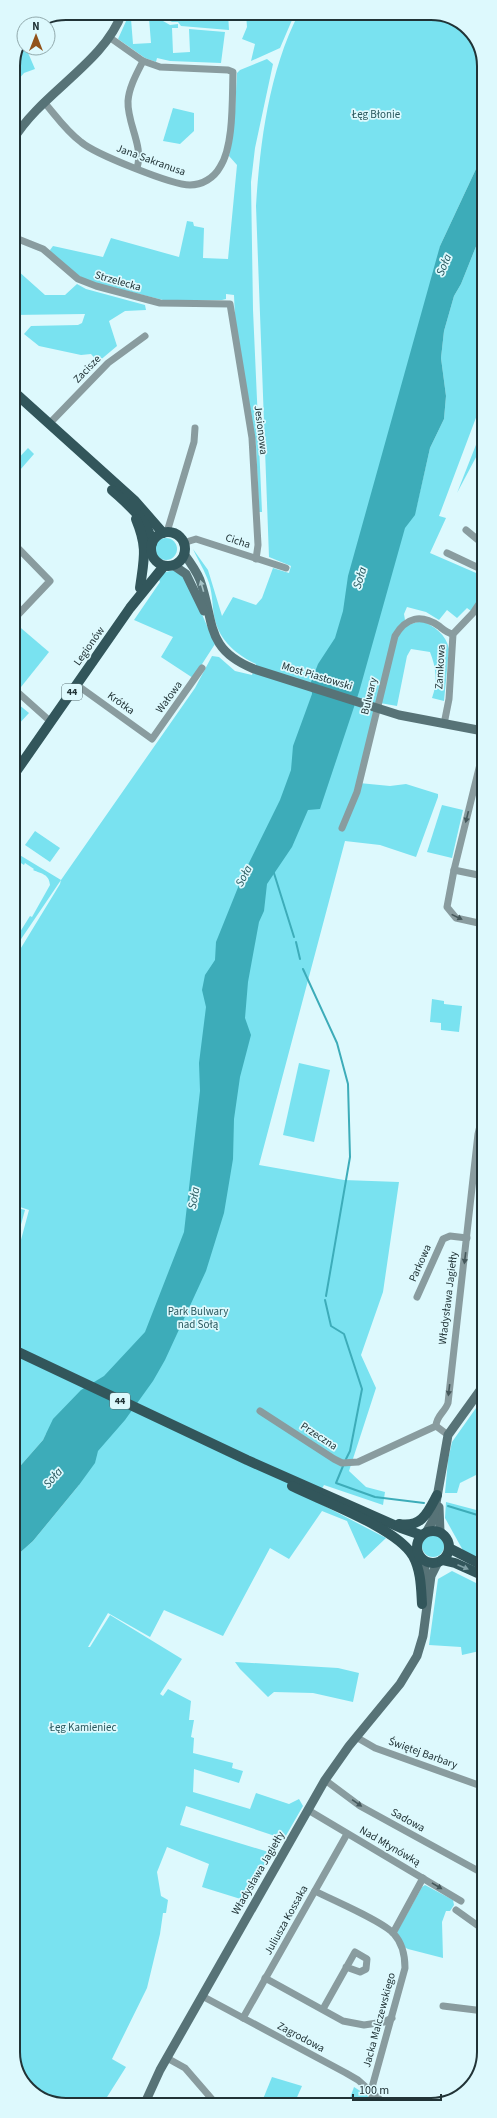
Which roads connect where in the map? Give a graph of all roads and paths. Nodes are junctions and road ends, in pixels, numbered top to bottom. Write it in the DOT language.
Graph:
graph roads {
  1 [pos="118,20"];
  2 [pos="109,37"];
  3 [pos="143,61"];
  4 [pos="44,102"];
  5 [pos="20,130"];
  6 [pos="137,168"];
  7 [pos="20,240"];
  8 [pos="230,304"];
  9 [pos="145,336"];
  10 [pos="20,397"];
  11 [pos="49,424"];
  12 [pos="195,428"];
  13 [pos="59,434"];
  14 [pos="131,508"];
  15 [pos="466,530"];
  16 [pos="165,533"];
  17 [pos="477,539"];
  18 [pos="152,542"];
  19 [pos="183,543"];
  20 [pos="20,550"];
  21 [pos="447,553"];
  22 [pos="184,554"];
  23 [pos="152,556"];
  24 [pos="256,558"];
  25 [pos="168,565"];
  26 [pos="477,567"];
  27 [pos="286,568"];
  28 [pos="140,588"];
  29 [pos="477,607"];
  30 [pos="130,608"];
  31 [pos="20,613"];
  32 [pos="210,623"];
  33 [pos="453,634"];
  34 [pos="202,668"];
  35 [pos="77,685"];
  36 [pos="20,694"];
  37 [pos="51,722"];
  38 [pos="444,724"];
  39 [pos="477,729"];
  40 [pos="152,739"];
  41 [pos="20,766"];
  42 [pos="477,776"];
  43 [pos="342,828"];
  44 [pos="454,870"];
  45 [pos="477,875"];
  46 [pos="477,923"];
  47 [pos="477,1143"];
  48 [pos="467,1238"];
  49 [pos="417,1297"];
  50 [pos="20,1353"];
  51 [pos="477,1395"];
  52 [pos="260,1410"];
  53 [pos="436,1426"];
  54 [pos="448,1435"];
  55 [pos="440,1481"];
  56 [pos="437,1495"];
  57 [pos="372,1520"];
  58 [pos="440,1532"];
  59 [pos="424,1533"];
  60 [pos="416,1547"];
  61 [pos="449,1548"];
  62 [pos="426,1561"];
  63 [pos="440,1561"];
  64 [pos="477,1562"];
  65 [pos="477,1573"];
  66 [pos="422,1604"];
  67 [pos="411,1665"];
  68 [pos="356,1737"];
  69 [pos="325,1780"];
  70 [pos="477,1784"];
  71 [pos="308,1810"];
  72 [pos="347,1834"];
  73 [pos="477,1870"];
  74 [pos="423,1878"];
  75 [pos="315,1891"];
  76 [pos="461,1901"];
  77 [pos="456,1910"];
  78 [pos="477,1925"];
  79 [pos="393,1933"];
  80 [pos="346,1967"];
  81 [pos="266,1978"];
  82 [pos="202,1996"];
  83 [pos="443,2006"];
  84 [pos="323,2009"];
  85 [pos="477,2010"];
  86 [pos="243,2018"];
  87 [pos="392,2018"];
  88 [pos="167,2058"];
  89 [pos="372,2093"];
  90 [pos="147,2098"];
  91 [pos="212,2098"];
  92 [pos="370,2098"];
  93 [pos="378,2098"];
  1 -- 2 [label="street"];
  2 -- 3 [label="street"];
  2 -- 4 [label="street"];
  3 -- 6 [label="street"];
  3 -- 6 [label="street, Jana Sakranusa"];
  4 -- 5 [label="street"];
  4 -- 6 [label="street, Jana Sakranusa"];
  7 -- 8 [label="street, Strzelecka"];
  8 -- 24 [label="street, Jesionowa"];
  9 -- 11 [label="street, Zacisze"];
  10 -- 11 [label="main road, 44"];
  11 -- 13 [label="main road, 44"];
  12 -- 16 [label="street"];
  13 -- 14 [label="main road, 44"];
  13 -- 16 [label="main road, 44"];
  14 -- 18 [label="main road, 44"];
  14 -- 28 [label="main road"];
  15 -- 17 [label="street"];
  16 -- 18 [label="main road"];
  16 -- 19 [label="main road, 44"];
  18 -- 23 [label="main road, 44"];
  19 -- 22 [label="main road"];
  19 -- 24 [label="street, Cicha"];
  20 -- 31 [label="street"];
  21 -- 26 [label="street"];
  22 -- 25 [label="main road, 44"];
  32 -- 22 [label="street, one-way"];
  23 -- 25 [label="main road"];
  23 -- 28 [label="main road, Legionów / 44"];
  24 -- 27 [label="street, Cicha"];
  25 -- 30 [label="main road, Legionów / 44"];
  25 -- 32 [label="street"];
  28 -- 30 [label="main road, Legionów / 44"];
  29 -- 33 [label="street, Zamkowa"];
  30 -- 35 [label="main road, Legionów / 44"];
  32 -- 38 [label="street, Most Piastowski"];
  33 -- 38 [label="street, Zamkowa"];
  33 -- 43 [label="street, Bulwary"];
  34 -- 40 [label="street, Wałowa"];
  35 -- 37 [label="main road, Legionów / 44"];
  35 -- 40 [label="street, Krótka"];
  36 -- 37 [label="street"];
  37 -- 41 [label="main road, Legionów / 44"];
  38 -- 39 [label="street, Most Piastowski"];
  42 -- 44 [label="street, one-way"];
  44 -- 45 [label="street"];
  44 -- 46 [label="street, one-way"];
  47 -- 48 [label="street, Władysława Jagiełły"];
  48 -- 49 [label="street, Parkowa"];
  48 -- 53 [label="street, Władysława Jagiełły, one-way"];
  50 -- 57 [label="main road, 44"];
  51 -- 54 [label="street"];
  52 -- 53 [label="street, Przeczna"];
  53 -- 54 [label="street"];
  54 -- 55 [label="street"];
  55 -- 56 [label="street"];
  55 -- 58 [label="street"];
  56 -- 57 [label="main road"];
  56 -- 59 [label="street"];
  57 -- 59 [label="main road, 44"];
  57 -- 60 [label="main road, 44"];
  57 -- 66 [label="main road"];
  58 -- 59 [label="main road, 44"];
  58 -- 61 [label="main road"];
  59 -- 60 [label="main road"];
  60 -- 62 [label="main road, 44"];
  61 -- 63 [label="main road"];
  61 -- 64 [label="main road"];
  62 -- 63 [label="main road"];
  62 -- 66 [label="street, Władysława Jagiełły"];
  63 -- 65 [label="main road, one-way"];
  63 -- 67 [label="street, Władysława Jagiełły"];
  66 -- 67 [label="street, Władysława Jagiełły"];
  67 -- 68 [label="street, Władysława Jagiełły"];
  68 -- 69 [label="street, Władysława Jagiełły"];
  68 -- 70 [label="street, Świętej Barbary"];
  69 -- 71 [label="street, Władysława Jagiełły"];
  69 -- 73 [label="street, Sadowa, one-way"];
  71 -- 72 [label="street, Nad Młynówką"];
  71 -- 82 [label="street, Władysława Jagiełły"];
  72 -- 74 [label="street, Nad Młynówką"];
  72 -- 75 [label="street, Juliusza Kossaka"];
  74 -- 76 [label="street, Nad Młynówką, one-way"];
  74 -- 79 [label="street"];
  75 -- 79 [label="street"];
  75 -- 81 [label="street, Juliusza Kossaka"];
  77 -- 78 [label="street"];
  79 -- 87 [label="street, Jacka Malczewskiego"];
  80 -- 84 [label="street"];
  81 -- 84 [label="street"];
  81 -- 86 [label="street, Juliusza Kossaka"];
  82 -- 86 [label="street, Zagrodowa"];
  82 -- 88 [label="street, Władysława Jagiełły"];
  83 -- 85 [label="street"];
  84 -- 87 [label="street"];
  86 -- 89 [label="street, Zagrodowa"];
  87 -- 89 [label="street, Jacka Malczewskiego"];
  88 -- 90 [label="street, Władysława Jagiełły"];
  88 -- 91 [label="street"];
  89 -- 92 [label="street, Jacka Malczewskiego"];
  89 -- 93 [label="street, Zagrodowa"];
}
